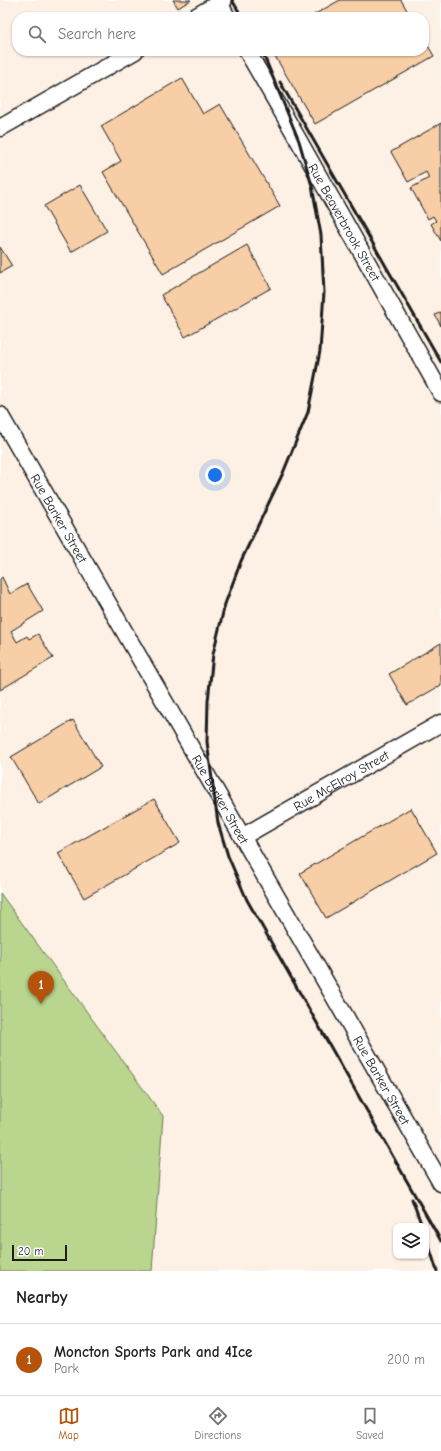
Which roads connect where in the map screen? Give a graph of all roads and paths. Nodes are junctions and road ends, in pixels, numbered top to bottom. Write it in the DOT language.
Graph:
graph roads {
  1 [pos="222,2"];
  2 [pos="204,12"];
  3 [pos="225,12"];
  4 [pos="126,56"];
  5 [pos="250,56"];
  6 [pos="0,128"];
  7 [pos="441,393"];
  8 [pos="0,415"];
  9 [pos="441,723"];
  10 [pos="242,838"];
  11 [pos="441,1183"];
  1 -- 2 [label="street"];
  1 -- 3 [label="street"];
  4 -- 6 [label="street"];
  5 -- 7 [label="street, Rue Beaverbrook Street"];
  8 -- 10 [label="street, Rue Barker Street"];
  9 -- 10 [label="street, Rue McElroy Street"];
  10 -- 11 [label="street, Rue Barker Street"];
}
